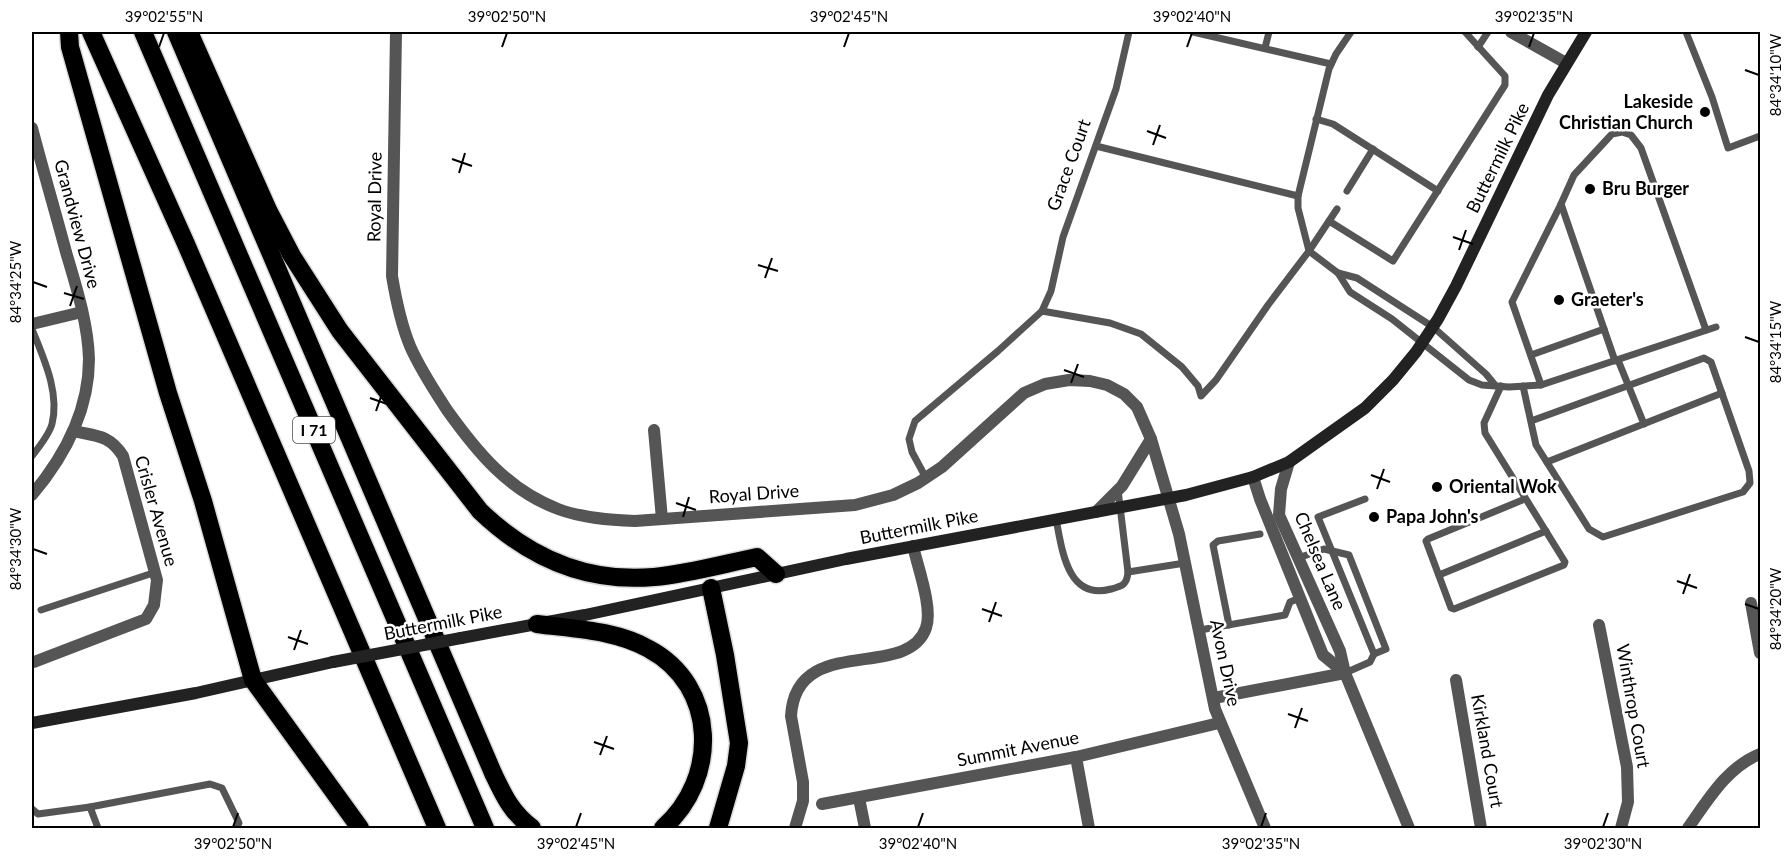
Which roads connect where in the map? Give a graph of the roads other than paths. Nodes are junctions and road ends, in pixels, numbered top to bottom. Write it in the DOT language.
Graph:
graph roads {
  1 [pos="69,32"];
  2 [pos="91,32"];
  3 [pos="143,32"];
  4 [pos="176,32"];
  5 [pos="189,32"];
  6 [pos="396,32"];
  7 [pos="1129,32"];
  8 [pos="1193,32"];
  9 [pos="1269,32"];
  10 [pos="1350,32"];
  11 [pos="1465,32"];
  12 [pos="1488,32"];
  13 [pos="1511,32"];
  14 [pos="1586,32"];
  15 [pos="1686,32"];
  16 [pos="1478,47"];
  17 [pos="1265,48"];
  18 [pos="1566,63"];
  19 [pos="1331,64"];
  20 [pos="1316,119"];
  21 [pos="32,128"];
  22 [pos="1761,136"];
  23 [pos="1096,146"];
  24 [pos="1373,149"];
  25 [pos="1347,191"];
  26 [pos="1438,191"];
  27 [pos="1298,196"];
  28 [pos="1561,204"];
  29 [pos="1337,209"];
  30 [pos="1329,221"];
  31 [pos="1309,251"];
  32 [pos="1338,273"];
  33 [pos="1042,311"];
  34 [pos="82,312"];
  35 [pos="32,327"];
  36 [pos="1433,327"];
  37 [pos="1716,327"];
  38 [pos="1604,329"];
  39 [pos="1706,330"];
  40 [pos="1422,344"];
  41 [pos="1531,355"];
  42 [pos="1617,360"];
  43 [pos="1498,385"];
  44 [pos="1541,385"];
  45 [pos="1523,386"];
  46 [pos="1628,386"];
  47 [pos="1722,393"];
  48 [pos="1531,421"];
  49 [pos="1644,424"];
  50 [pos="654,430"];
  51 [pos="74,431"];
  52 [pos="1151,439"];
  53 [pos="32,456"];
  54 [pos="1289,462"];
  55 [pos="1547,462"];
  56 [pos="1253,477"];
  57 [pos="926,478"];
  58 [pos="1118,490"];
  59 [pos="32,495"];
  60 [pos="1169,498"];
  61 [pos="1365,499"];
  62 [pos="1525,499"];
  63 [pos="1120,507"];
  64 [pos="1096,512"];
  65 [pos="662,519"];
  66 [pos="1056,519"];
  67 [pos="1546,531"];
  68 [pos="1260,534"];
  69 [pos="913,546"];
  70 [pos="1331,552"];
  71 [pos="1298,558"];
  72 [pos="1185,563"];
  73 [pos="156,572"];
  74 [pos="1128,572"];
  75 [pos="776,573"];
  76 [pos="1439,575"];
  77 [pos="711,588"];
  78 [pos="1300,598"];
  79 [pos="1751,603"];
  80 [pos="41,610"];
  81 [pos="537,624"];
  82 [pos="1229,625"];
  83 [pos="1599,625"];
  84 [pos="1200,630"];
  85 [pos="1761,653"];
  86 [pos="1374,654"];
  87 [pos="33,663"];
  88 [pos="1345,673"];
  89 [pos="253,680"];
  90 [pos="1456,680"];
  91 [pos="1214,699"];
  92 [pos="32,723"];
  93 [pos="1219,723"];
  94 [pos="1761,754"];
  95 [pos="1076,757"];
  96 [pos="859,798"];
  97 [pos="822,804"];
  98 [pos="90,807"];
  99 [pos="32,809"];
  100 [pos="98,828"];
  101 [pos="236,828"];
  102 [pos="360,828"];
  103 [pos="437,828"];
  104 [pos="485,828"];
  105 [pos="532,828"];
  106 [pos="663,828"];
  107 [pos="718,828"];
  108 [pos="795,828"];
  109 [pos="865,828"];
  110 [pos="1089,828"];
  111 [pos="1266,828"];
  112 [pos="1409,828"];
  113 [pos="1481,828"];
  114 [pos="1621,828"];
  115 [pos="1688,828"];
  1 -- 89 [label="highway"];
  2 -- 103 [label="highway, I 71"];
  3 -- 104 [label="highway, I 71"];
  4 -- 105 [label="highway"];
  5 -- 75 [label="highway"];
  6 -- 65 [label="street, Royal Drive"];
  7 -- 23 [label="lane, Grace Court"];
  8 -- 17 [label="lane"];
  9 -- 17 [label="lane"];
  10 -- 19 [label="lane"];
  11 -- 16 [label="lane"];
  12 -- 16 [label="lane"];
  13 -- 18 [label="street"];
  14 -- 18 [label="main road, Buttermilk Pike"];
  15 -- 22 [label="lane"];
  16 -- 26 [label="lane"];
  17 -- 19 [label="lane"];
  18 -- 36 [label="main road, Buttermilk Pike"];
  19 -- 20 [label="lane"];
  20 -- 24 [label="lane"];
  20 -- 27 [label="lane"];
  21 -- 34 [label="street, Grandview Drive"];
  23 -- 27 [label="lane"];
  23 -- 33 [label="lane, Grace Court"];
  24 -- 25 [label="lane"];
  24 -- 26 [label="lane"];
  26 -- 30 [label="lane"];
  27 -- 31 [label="lane"];
  28 -- 38 [label="lane"];
  28 -- 39 [label="lane"];
  28 -- 41 [label="lane"];
  29 -- 30 [label="lane"];
  30 -- 31 [label="lane"];
  31 -- 32 [label="lane"];
  31 -- 33 [label="lane"];
  32 -- 36 [label="lane"];
  32 -- 40 [label="lane"];
  33 -- 57 [label="lane"];
  34 -- 35 [label="street"];
  34 -- 51 [label="street, Grandview Drive"];
  35 -- 53 [label="lane"];
  36 -- 40 [label="main road, Buttermilk Pike"];
  36 -- 43 [label="lane"];
  37 -- 39 [label="lane"];
  38 -- 41 [label="lane"];
  38 -- 42 [label="lane"];
  39 -- 42 [label="lane"];
  40 -- 43 [label="lane"];
  40 -- 54 [label="main road, Buttermilk Pike"];
  41 -- 44 [label="lane"];
  42 -- 44 [label="lane"];
  42 -- 46 [label="lane"];
  43 -- 45 [label="lane"];
  43 -- 62 [label="lane"];
  44 -- 45 [label="lane"];
  45 -- 48 [label="lane"];
  46 -- 47 [label="lane"];
  46 -- 48 [label="lane"];
  46 -- 49 [label="lane"];
  47 -- 49 [label="lane"];
  47 -- 55 [label="lane"];
  48 -- 55 [label="lane"];
  49 -- 55 [label="lane"];
  50 -- 65 [label="street"];
  51 -- 59 [label="street, Grandview Drive"];
  51 -- 73 [label="street, Crisler Avenue"];
  52 -- 57 [label="street, Royal Drive"];
  52 -- 58 [label="street"];
  52 -- 60 [label="street, Royal Drive"];
  54 -- 56 [label="main road, Buttermilk Pike"];
  54 -- 71 [label="street, Chelsea Lane"];
  56 -- 60 [label="main road, Buttermilk Pike"];
  56 -- 78 [label="street, Chelsea Lane"];
  57 -- 65 [label="street, Royal Drive"];
  58 -- 63 [label="lane"];
  58 -- 64 [label="street"];
  60 -- 63 [label="main road, Buttermilk Pike"];
  60 -- 72 [label="street, Avon Drive"];
  61 -- 70 [label="lane"];
  62 -- 67 [label="lane"];
  62 -- 76 [label="lane"];
  63 -- 64 [label="main road, Buttermilk Pike"];
  63 -- 74 [label="lane"];
  64 -- 66 [label="main road, Buttermilk Pike"];
  66 -- 69 [label="main road, Buttermilk Pike"];
  66 -- 74 [label="lane"];
  67 -- 76 [label="lane"];
  67 -- 76 [label="lane"];
  68 -- 82 [label="lane"];
  69 -- 75 [label="main road, Buttermilk Pike"];
  69 -- 108 [label="street"];
  70 -- 71 [label="lane"];
  70 -- 86 [label="lane"];
  70 -- 86 [label="lane"];
  71 -- 88 [label="street, Chelsea Lane"];
  72 -- 74 [label="lane"];
  72 -- 84 [label="street, Avon Drive"];
  73 -- 80 [label="lane"];
  73 -- 87 [label="street, Crisler Avenue"];
  75 -- 77 [label="main road, Buttermilk Pike"];
  77 -- 81 [label="main road, Buttermilk Pike"];
  77 -- 107 [label="highway"];
  78 -- 82 [label="lane"];
  78 -- 88 [label="street, Chelsea Lane"];
  79 -- 85 [label="street"];
  81 -- 89 [label="main road, Buttermilk Pike, bridge"];
  81 -- 106 [label="highway"];
  82 -- 84 [label="lane"];
  83 -- 114 [label="street, Winthrop Court"];
  84 -- 91 [label="street, Avon Drive"];
  86 -- 88 [label="lane"];
  88 -- 91 [label="street"];
  88 -- 112 [label="street, Chelsea Lane"];
  89 -- 92 [label="main road, Buttermilk Pike"];
  89 -- 102 [label="highway"];
  90 -- 113 [label="street, Kirkland Court"];
  91 -- 93 [label="street, Avon Drive"];
  93 -- 95 [label="street, Summit Avenue"];
  93 -- 111 [label="street, Avon Drive"];
  94 -- 115 [label="street"];
  95 -- 96 [label="street, Summit Avenue"];
  95 -- 110 [label="street"];
  96 -- 97 [label="street, Summit Avenue"];
  96 -- 109 [label="street"];
  98 -- 99 [label="lane"];
  98 -- 100 [label="lane"];
  98 -- 101 [label="lane"];
}
